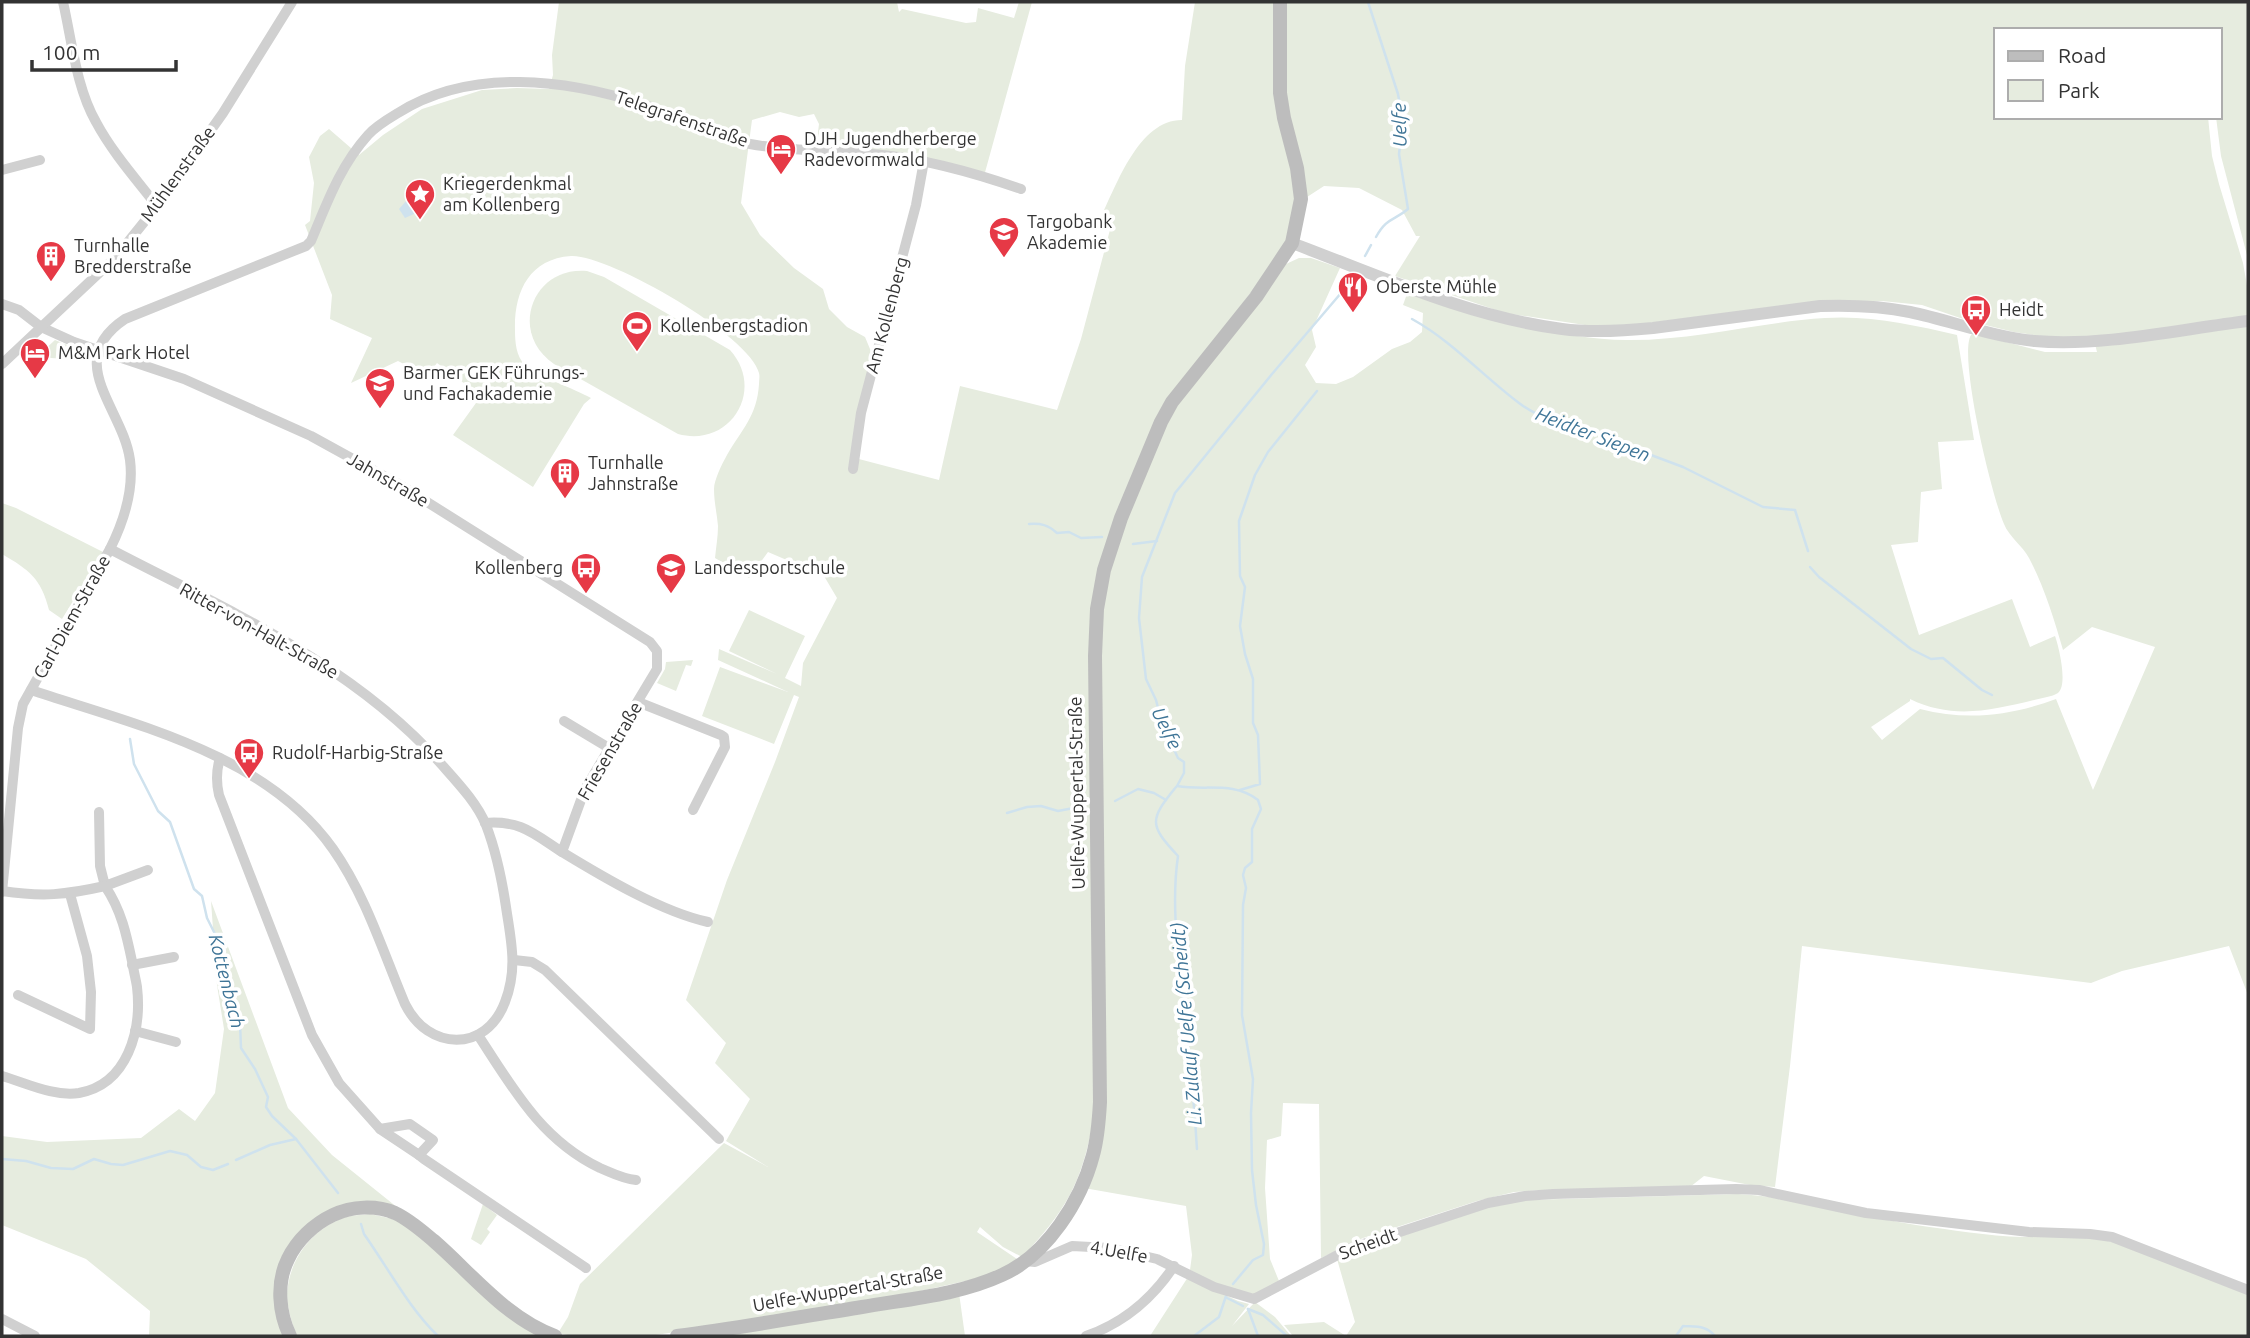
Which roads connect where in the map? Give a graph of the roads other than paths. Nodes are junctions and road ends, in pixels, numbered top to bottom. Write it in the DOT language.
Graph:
graph roads {
  1 [pos="63,2"];
  2 [pos="292,2"];
  3 [pos="1280,2"];
  4 [pos="40,159"];
  5 [pos="924,161"];
  6 [pos="2,170"];
  7 [pos="1021,189"];
  8 [pos="157,206"];
  9 [pos="1292,243"];
  10 [pos="2,304"];
  11 [pos="2248,321"];
  12 [pos="41,327"];
  13 [pos="97,348"];
  14 [pos="2,364"];
  15 [pos="853,469"];
  16 [pos="110,549"];
  17 [pos="657,651"];
  18 [pos="31,690"];
  19 [pos="638,702"];
  20 [pos="564,720"];
  21 [pos="609,748"];
  22 [pos="220,758"];
  23 [pos="693,810"];
  24 [pos="99,812"];
  25 [pos="485,823"];
  26 [pos="562,852"];
  27 [pos="148,870"];
  28 [pos="105,886"];
  29 [pos="2,891"];
  30 [pos="71,894"];
  31 [pos="708,922"];
  32 [pos="174,957"];
  33 [pos="514,960"];
  34 [pos="132,965"];
  35 [pos="18,995"];
  36 [pos="135,1031"];
  37 [pos="478,1035"];
  38 [pos="176,1042"];
  39 [pos="2,1076"];
  40 [pos="380,1129"];
  41 [pos="719,1139"];
  42 [pos="419,1155"];
  43 [pos="636,1180"];
  44 [pos="1026,1261"];
  45 [pos="1174,1266"];
  46 [pos="586,1268"];
  47 [pos="2248,1290"];
  48 [pos="1254,1299"];
  49 [pos="2,1319"];
  50 [pos="34,1336"];
  51 [pos="290,1336"];
  52 [pos="555,1336"];
  53 [pos="677,1336"];
  54 [pos="1086,1336"];
  1 -- 8 [label="street"];
  2 -- 8 [label="street, Mühlenstraße"];
  3 -- 9 [label="main road, Uelfe-Wuppertal-Straße"];
  4 -- 6 [label="street"];
  5 -- 7 [label="street, Telegrafenstraße"];
  5 -- 13 [label="street, Telegrafenstraße"];
  5 -- 15 [label="street, Am Kollenberg"];
  8 -- 12 [label="street, Mühlenstraße"];
  9 -- 11 [label="street"];
  9 -- 44 [label="main road, Uelfe-Wuppertal-Straße"];
  10 -- 12 [label="street"];
  12 -- 13 [label="street"];
  12 -- 14 [label="street"];
  13 -- 16 [label="street, Carl-Diem-Straße"];
  13 -- 17 [label="street, Jahnstraße"];
  16 -- 18 [label="street, Carl-Diem-Straße"];
  16 -- 25 [label="street, Ritter-von-Halt-Straße"];
  17 -- 19 [label="street, Friesenstraße"];
  18 -- 22 [label="street"];
  18 -- 29 [label="street, Carl-Diem-Straße"];
  19 -- 21 [label="street, Friesenstraße"];
  19 -- 23 [label="street"];
  20 -- 21 [label="street"];
  21 -- 26 [label="street, Friesenstraße"];
  22 -- 37 [label="street"];
  22 -- 40 [label="street"];
  24 -- 28 [label="street"];
  25 -- 26 [label="street"];
  25 -- 33 [label="street, Ritter-von-Halt-Straße"];
  26 -- 31 [label="street"];
  27 -- 28 [label="street"];
  28 -- 30 [label="street"];
  28 -- 34 [label="street"];
  29 -- 30 [label="street"];
  30 -- 35 [label="street"];
  32 -- 34 [label="street"];
  33 -- 37 [label="street, Ritter-von-Halt-Straße"];
  33 -- 41 [label="street"];
  34 -- 36 [label="street"];
  36 -- 38 [label="street"];
  36 -- 39 [label="street"];
  37 -- 43 [label="street"];
  40 -- 42 [label="street"];
  40 -- 42 [label="street"];
  42 -- 46 [label="street"];
  44 -- 45 [label="street, 4.Uelfe"];
  44 -- 53 [label="main road, Uelfe-Wuppertal-Straße"];
  45 -- 48 [label="street, 4.Uelfe"];
  45 -- 54 [label="street, 4.Uelfe"];
  47 -- 48 [label="street, Scheidt"];
  49 -- 50 [label="street"];
  51 -- 52 [label="main road"];
}
